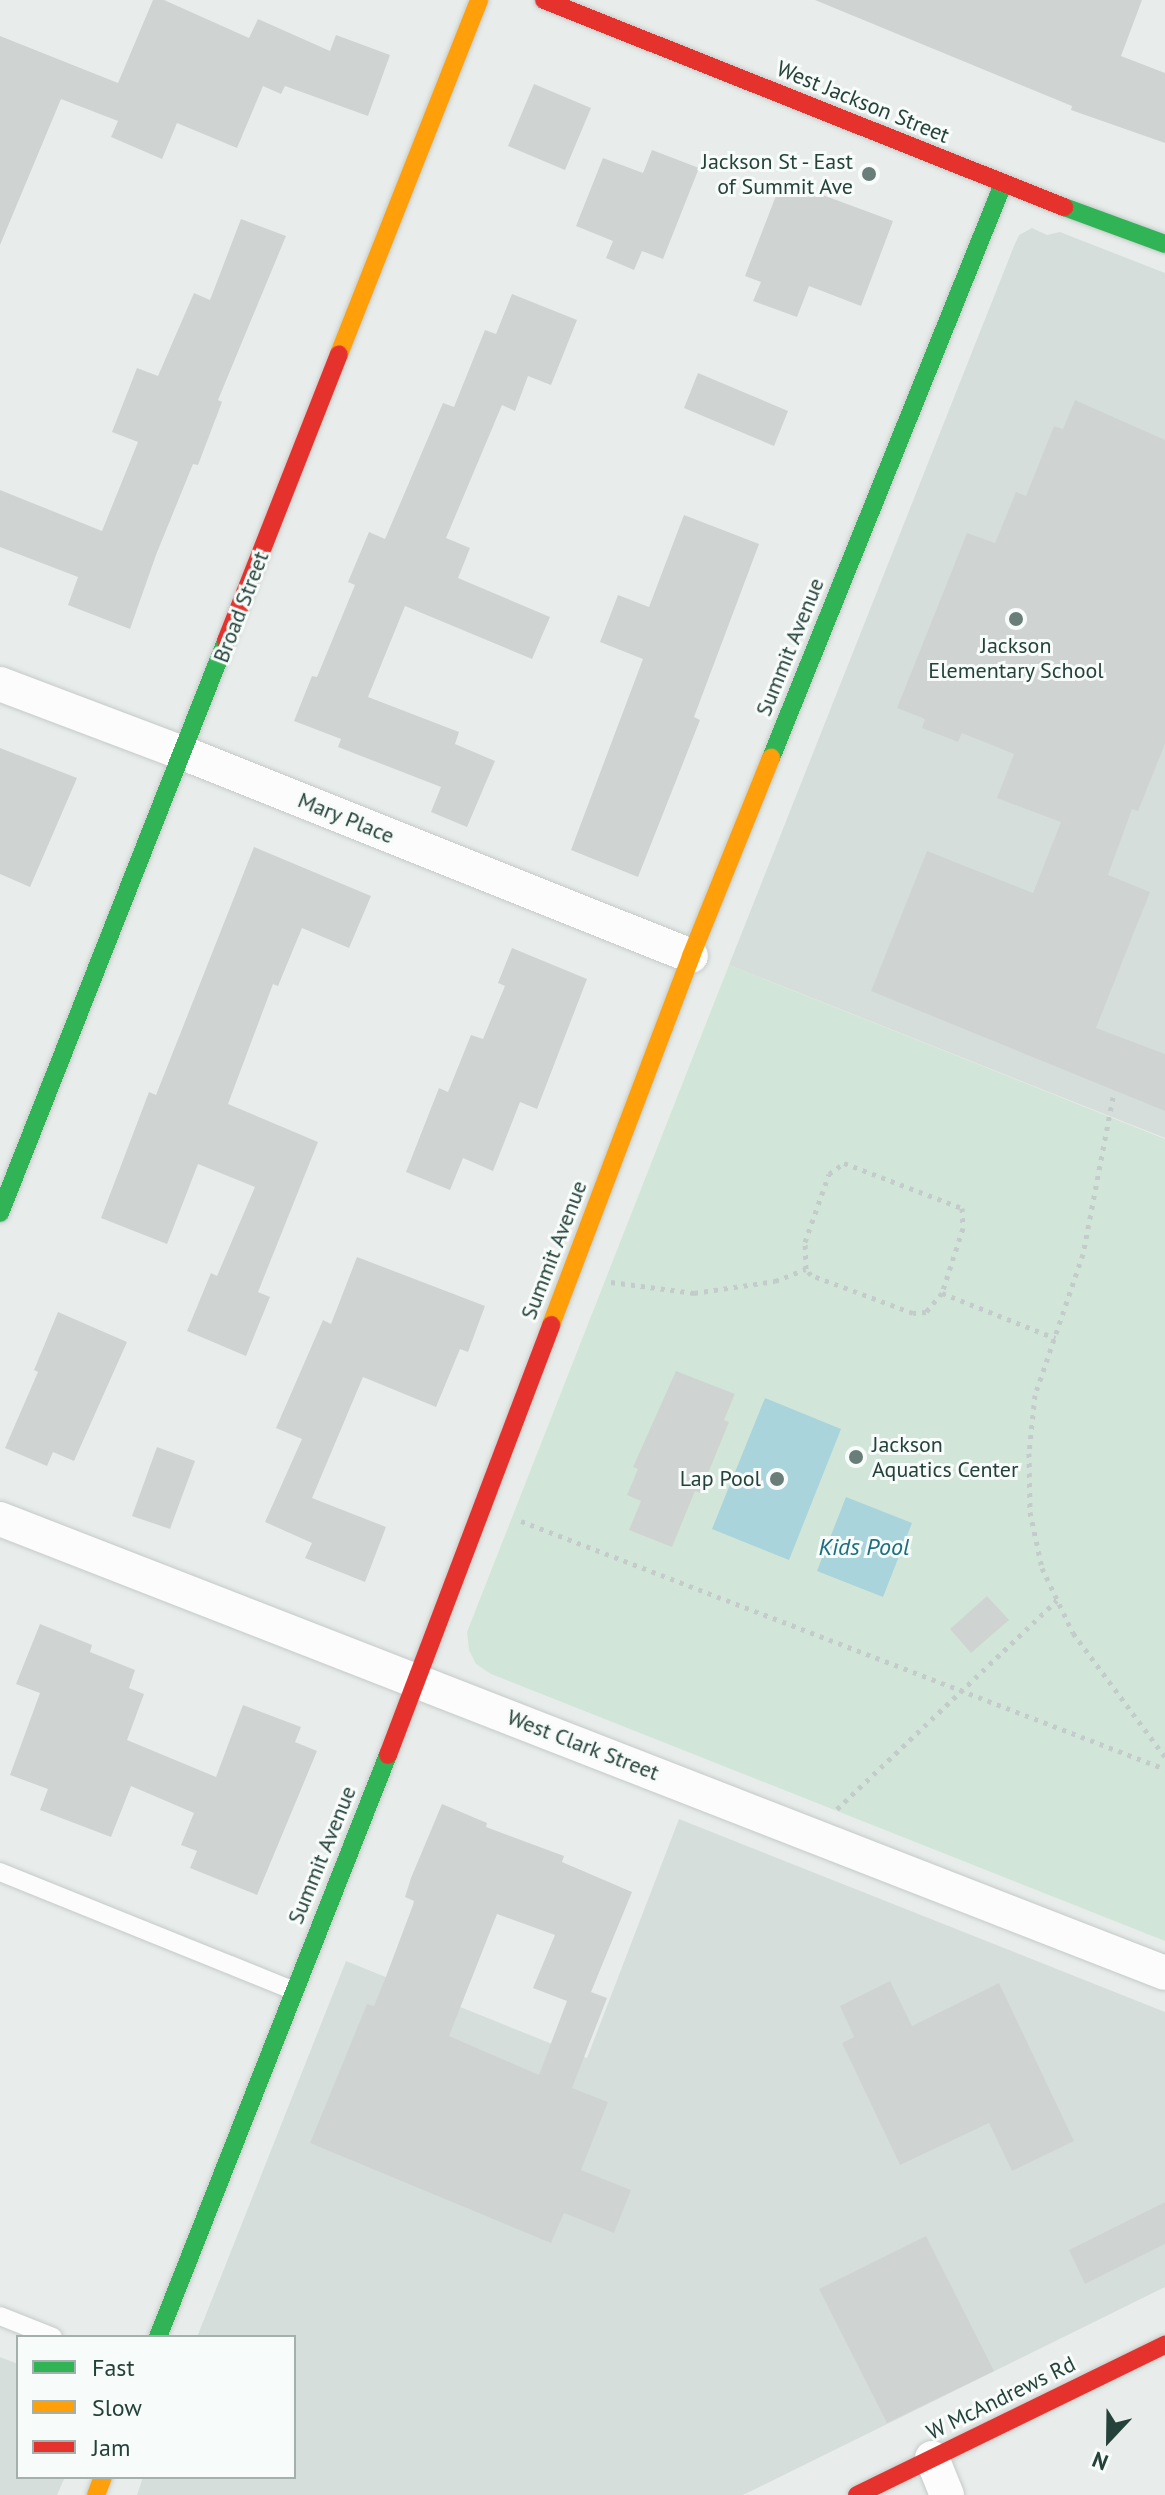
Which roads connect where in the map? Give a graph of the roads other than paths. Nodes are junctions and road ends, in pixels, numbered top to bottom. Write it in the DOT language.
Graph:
graph roads {
  1 [pos="479,0"];
  2 [pos="544,0"];
  3 [pos="1003,184"];
  4 [pos="1165,244"];
  5 [pos="0,684"];
  6 [pos="183,753"];
  7 [pos="691,956"];
  8 [pos="0,1213"];
  9 [pos="0,1521"];
  10 [pos="417,1680"];
  11 [pos="0,1872"];
  12 [pos="1165,1973"];
  13 [pos="294,1991"];
  14 [pos="0,2316"];
  15 [pos="48,2335"];
  16 [pos="159,2335"];
  17 [pos="1165,2345"];
  18 [pos="932,2458"];
  19 [pos="857,2495"];
  20 [pos="947,2495"];
  1 -- 6 [label="street, Broad Street"];
  2 -- 3 [label="street, West Jackson Street"];
  3 -- 4 [label="street, West Jackson Street"];
  3 -- 7 [label="street, Summit Avenue"];
  5 -- 6 [label="street, Mary Place"];
  6 -- 7 [label="street, Mary Place"];
  6 -- 8 [label="street, Broad Street"];
  7 -- 10 [label="street, Summit Avenue"];
  9 -- 10 [label="street, West Clark Street"];
  10 -- 12 [label="street, West Clark Street"];
  10 -- 13 [label="street, Summit Avenue"];
  11 -- 13 [label="lane"];
  13 -- 16 [label="street, Summit Avenue"];
  14 -- 15 [label="lane"];
  17 -- 18 [label="street, W McAndrews Rd"];
  18 -- 19 [label="street, W McAndrews Rd"];
  18 -- 20 [label="street"];
}
